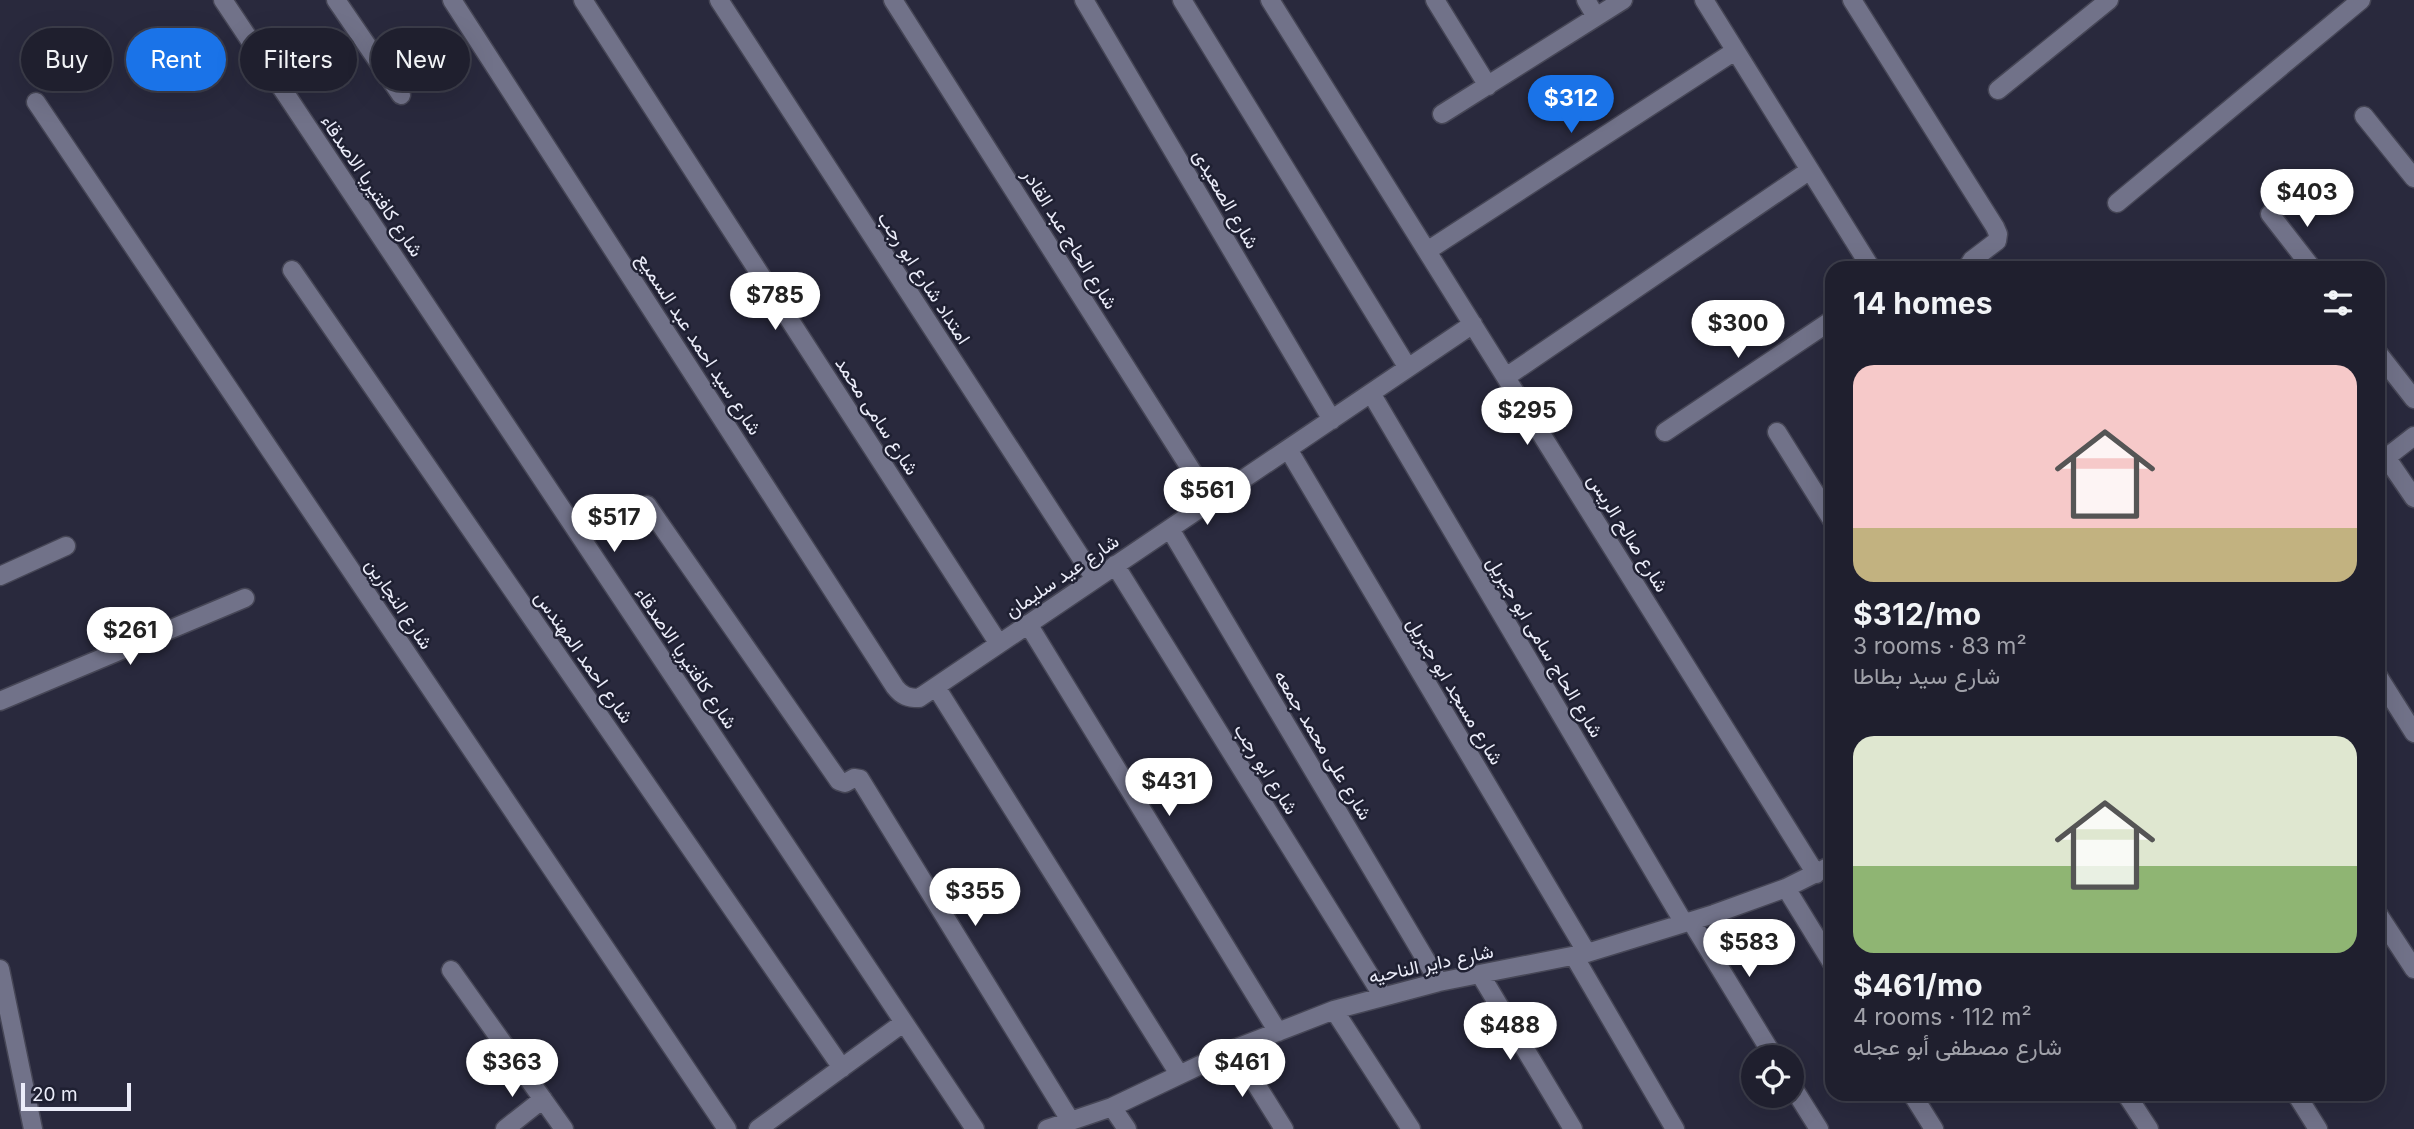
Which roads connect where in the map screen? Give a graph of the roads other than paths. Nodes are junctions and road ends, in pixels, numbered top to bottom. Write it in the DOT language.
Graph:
graph roads {
  1 [pos="223,0"];
  2 [pos="336,0"];
  3 [pos="452,0"];
  4 [pos="583,0"];
  5 [pos="719,0"];
  6 [pos="892,0"];
  7 [pos="1084,0"];
  8 [pos="1182,0"];
  9 [pos="1270,0"];
  10 [pos="1435,0"];
  11 [pos="1586,0"];
  12 [pos="1623,0"];
  13 [pos="1704,0"];
  14 [pos="1852,0"];
  15 [pos="2109,0"];
  16 [pos="2361,0"];
  17 [pos="1596,17"];
  18 [pos="1735,51"];
  19 [pos="1488,86"];
  20 [pos="1998,90"];
  21 [pos="401,95"];
  22 [pos="36,102"];
  23 [pos="1441,114"];
  24 [pos="2364,116"];
  25 [pos="1810,170"];
  26 [pos="2414,178"];
  27 [pos="2117,203"];
  28 [pos="2270,214"];
  29 [pos="1427,251"];
  30 [pos="1867,261"];
  31 [pos="1971,261"];
  32 [pos="2307,261"];
  33 [pos="292,270"];
  34 [pos="1473,324"];
  35 [pos="1825,325"];
  36 [pos="2385,362"];
  37 [pos="1408,368"];
  38 [pos="1506,377"];
  39 [pos="1371,393"];
  40 [pos="2414,399"];
  41 [pos="1332,420"];
  42 [pos="1665,432"];
  43 [pos="1777,432"];
  44 [pos="2414,436"];
  45 [pos="1288,449"];
  46 [pos="2385,458"];
  47 [pos="2385,464"];
  48 [pos="2414,498"];
  49 [pos="1211,501"];
  50 [pos="647,505"];
  51 [pos="1825,509"];
  52 [pos="1170,529"];
  53 [pos="66,546"];
  54 [pos="1115,565"];
  55 [pos="0,576"];
  56 [pos="1095,579"];
  57 [pos="245,598"];
  58 [pos="1028,624"];
  59 [pos="999,644"];
  60 [pos="936,687"];
  61 [pos="2385,687"];
  62 [pos="919,698"];
  63 [pos="0,701"];
  64 [pos="2414,733"];
  65 [pos="1825,869"];
  66 [pos="1816,874"];
  67 [pos="1786,888"];
  68 [pos="1687,922"];
  69 [pos="2385,925"];
  70 [pos="1825,952"];
  71 [pos="1580,955"];
  72 [pos="0,968"];
  73 [pos="2414,969"];
  74 [pos="451,970"];
  75 [pos="1480,974"];
  76 [pos="1439,982"];
  77 [pos="1382,995"];
  78 [pos="1334,1010"];
  79 [pos="903,1023"];
  80 [pos="1278,1032"];
  81 [pos="1766,1045"];
  82 [pos="1234,1049"];
  83 [pos="842,1068"];
  84 [pos="1179,1074"];
  85 [pos="543,1099"];
  86 [pos="1916,1101"];
  87 [pos="2131,1101"];
  88 [pos="2300,1101"];
  89 [pos="1804,1105"];
  90 [pos="1112,1107"];
  91 [pos="1070,1121"];
  92 [pos="33,1129"];
  93 [pos="505,1129"];
  94 [pos="564,1129"];
  95 [pos="727,1129"];
  96 [pos="758,1129"];
  97 [pos="975,1129"];
  98 [pos="1047,1129"];
  99 [pos="1126,1129"];
  100 [pos="1284,1129"];
  101 [pos="1411,1129"];
  102 [pos="1573,1129"];
  103 [pos="1675,1129"];
  104 [pos="1819,1129"];
  105 [pos="1934,1129"];
  106 [pos="2149,1129"];
  107 [pos="2318,1129"];
  1 -- 79 [label="street, شارع كافتيريا الاصدقاء"];
  2 -- 21 [label="street"];
  3 -- 62 [label="street, شارع سيد احمد عبد السميع"];
  4 -- 59 [label="street, شارع سامى محمد"];
  5 -- 56 [label="street, امتداد شارع ابو رجب"];
  6 -- 49 [label="street, شارع الحاج عبد القادر"];
  7 -- 41 [label="street, شارع الصعيدى"];
  8 -- 37 [label="street"];
  9 -- 29 [label="street, شارع صالح الريس"];
  10 -- 19 [label="street"];
  11 -- 17 [label="street"];
  12 -- 17 [label="street"];
  13 -- 18 [label="street"];
  14 -- 31 [label="street"];
  15 -- 20 [label="street"];
  16 -- 27 [label="street"];
  17 -- 19 [label="street"];
  18 -- 25 [label="street"];
  18 -- 29 [label="street"];
  19 -- 23 [label="street"];
  22 -- 95 [label="street, شارع النجارين"];
  24 -- 26 [label="street"];
  25 -- 30 [label="street"];
  25 -- 38 [label="street"];
  28 -- 32 [label="street"];
  29 -- 34 [label="street, شارع صالح الريس"];
  33 -- 83 [label="street, شارع احمد المهندس"];
  34 -- 37 [label="street, شارع عيد سليمان"];
  34 -- 38 [label="street, شارع صالح الريس"];
  35 -- 42 [label="street"];
  36 -- 40 [label="street"];
  37 -- 39 [label="street, شارع عيد سليمان"];
  38 -- 66 [label="street, شارع صالح الريس"];
  39 -- 41 [label="street, شارع عيد سليمان"];
  39 -- 68 [label="street, شارع الحاج سامى ابو جبريل"];
  41 -- 45 [label="street, شارع عيد سليمان"];
  43 -- 51 [label="street"];
  44 -- 46 [label="street"];
  45 -- 49 [label="street, شارع عيد سليمان"];
  45 -- 71 [label="street, شارع مسجد ابو جبريل"];
  47 -- 48 [label="street"];
  49 -- 52 [label="street, شارع عيد سليمان"];
  50 -- 91 [label="street"];
  52 -- 54 [label="street, شارع عيد سليمان"];
  52 -- 76 [label="street, شارع على محمد جمعه"];
  53 -- 55 [label="street"];
  54 -- 56 [label="street, شارع عيد سليمان"];
  54 -- 77 [label="street, شارع ابو رجب"];
  56 -- 58 [label="street, شارع عيد سليمان"];
  57 -- 63 [label="street"];
  58 -- 59 [label="street, شارع عيد سليمان"];
  58 -- 80 [label="street"];
  59 -- 60 [label="street, شارع عيد سليمان"];
  60 -- 62 [label="street, شارع عيد سليمان"];
  60 -- 84 [label="street"];
  61 -- 64 [label="street"];
  65 -- 66 [label="street, شارع داير الناحيه"];
  66 -- 67 [label="street, شارع داير الناحيه"];
  67 -- 68 [label="street, شارع داير الناحيه"];
  67 -- 70 [label="street"];
  68 -- 71 [label="street, شارع داير الناحيه"];
  68 -- 81 [label="street, شارع الحاج سامى ابو جبريل"];
  69 -- 73 [label="street"];
  71 -- 75 [label="street, شارع داير الناحيه"];
  71 -- 103 [label="street, شارع مسجد ابو جبريل"];
  72 -- 92 [label="street"];
  74 -- 85 [label="street"];
  75 -- 76 [label="street, شارع داير الناحيه"];
  75 -- 102 [label="street"];
  76 -- 77 [label="street, شارع داير الناحيه"];
  77 -- 78 [label="street, شارع داير الناحيه"];
  78 -- 80 [label="street, شارع داير الناحيه"];
  78 -- 101 [label="street"];
  79 -- 83 [label="street"];
  79 -- 97 [label="street, شارع كافتيريا الاصدقاء"];
  80 -- 82 [label="street, شارع داير الناحيه"];
  82 -- 84 [label="street, شارع داير الناحيه"];
  82 -- 100 [label="street"];
  83 -- 96 [label="street"];
  84 -- 90 [label="street, شارع داير الناحيه"];
  85 -- 93 [label="street"];
  85 -- 94 [label="street"];
  86 -- 105 [label="street"];
  87 -- 106 [label="street"];
  88 -- 107 [label="street"];
  89 -- 104 [label="street"];
  90 -- 91 [label="street, شارع داير الناحيه"];
  90 -- 99 [label="street"];
  91 -- 98 [label="street, شارع داير الناحيه"];
}
